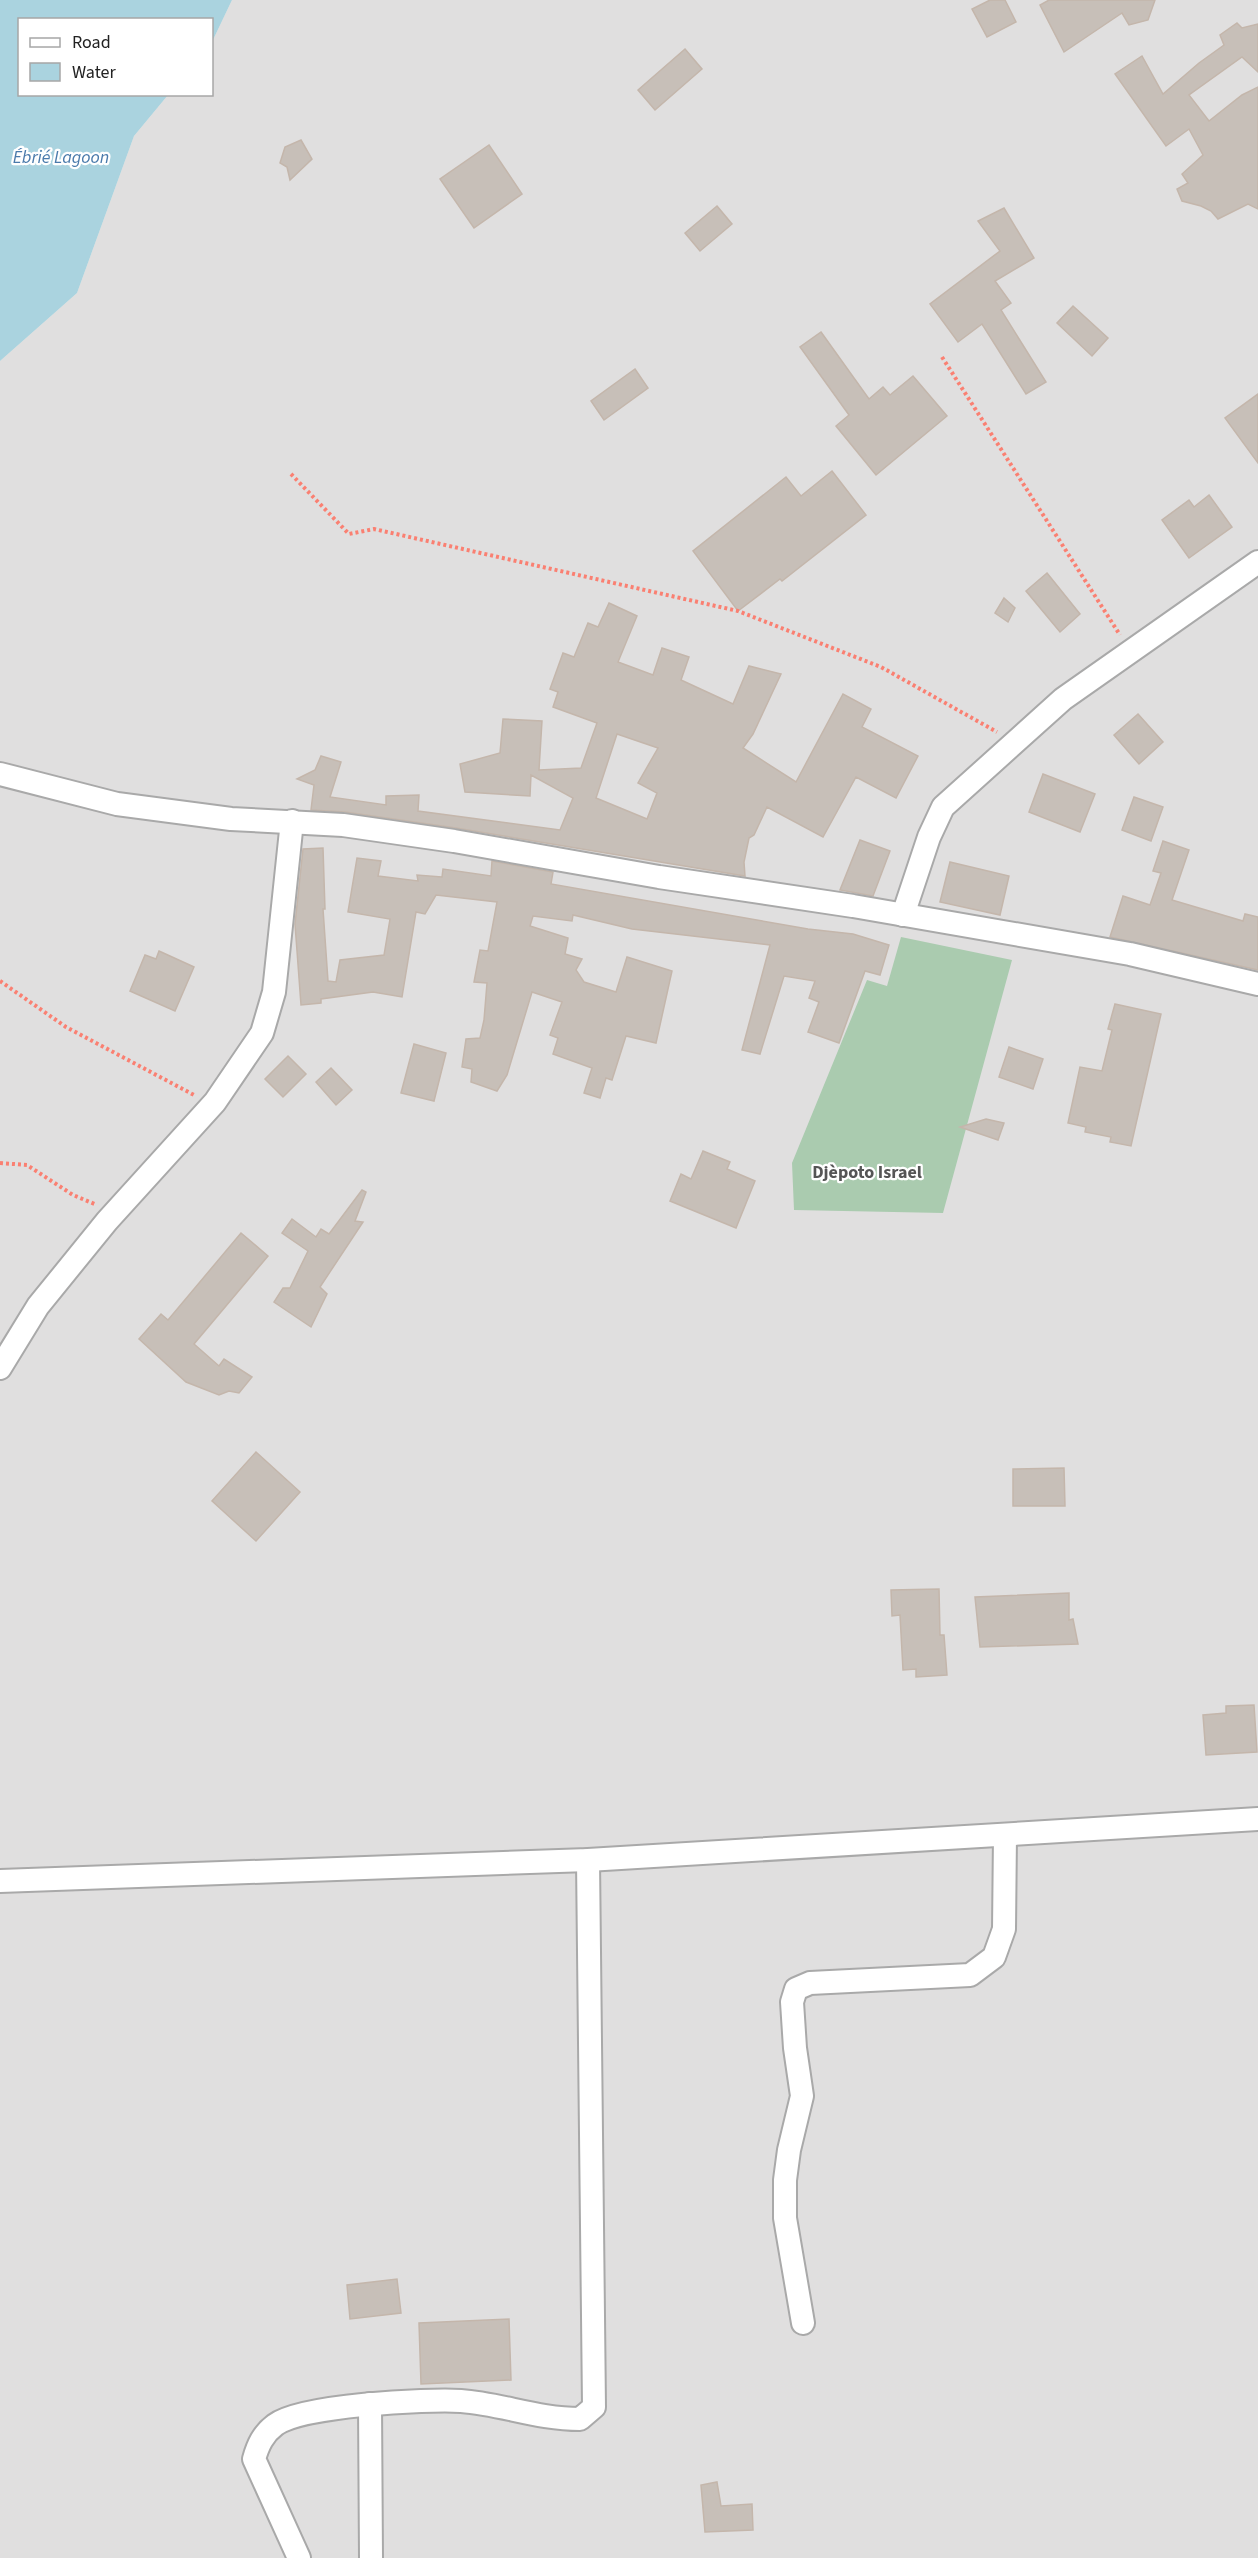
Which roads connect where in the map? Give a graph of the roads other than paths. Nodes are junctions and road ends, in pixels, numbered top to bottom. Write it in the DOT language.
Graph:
graph roads {
  1 [pos="1258,562"];
  2 [pos="0,774"];
  3 [pos="292,822"];
  4 [pos="903,915"];
  5 [pos="1258,984"];
  6 [pos="0,1368"];
  7 [pos="1258,1820"];
  8 [pos="1005,1834"];
  9 [pos="588,1860"];
  10 [pos="0,1881"];
  11 [pos="803,2323"];
  12 [pos="370,2404"];
  13 [pos="299,2558"];
  14 [pos="371,2558"];
  1 -- 4 [label="street"];
  2 -- 3 [label="street"];
  3 -- 4 [label="street"];
  3 -- 6 [label="street"];
  4 -- 5 [label="street"];
  7 -- 8 [label="street"];
  8 -- 9 [label="street"];
  8 -- 11 [label="street"];
  9 -- 10 [label="street"];
  9 -- 12 [label="street"];
  12 -- 13 [label="street"];
  12 -- 14 [label="street"];
}
